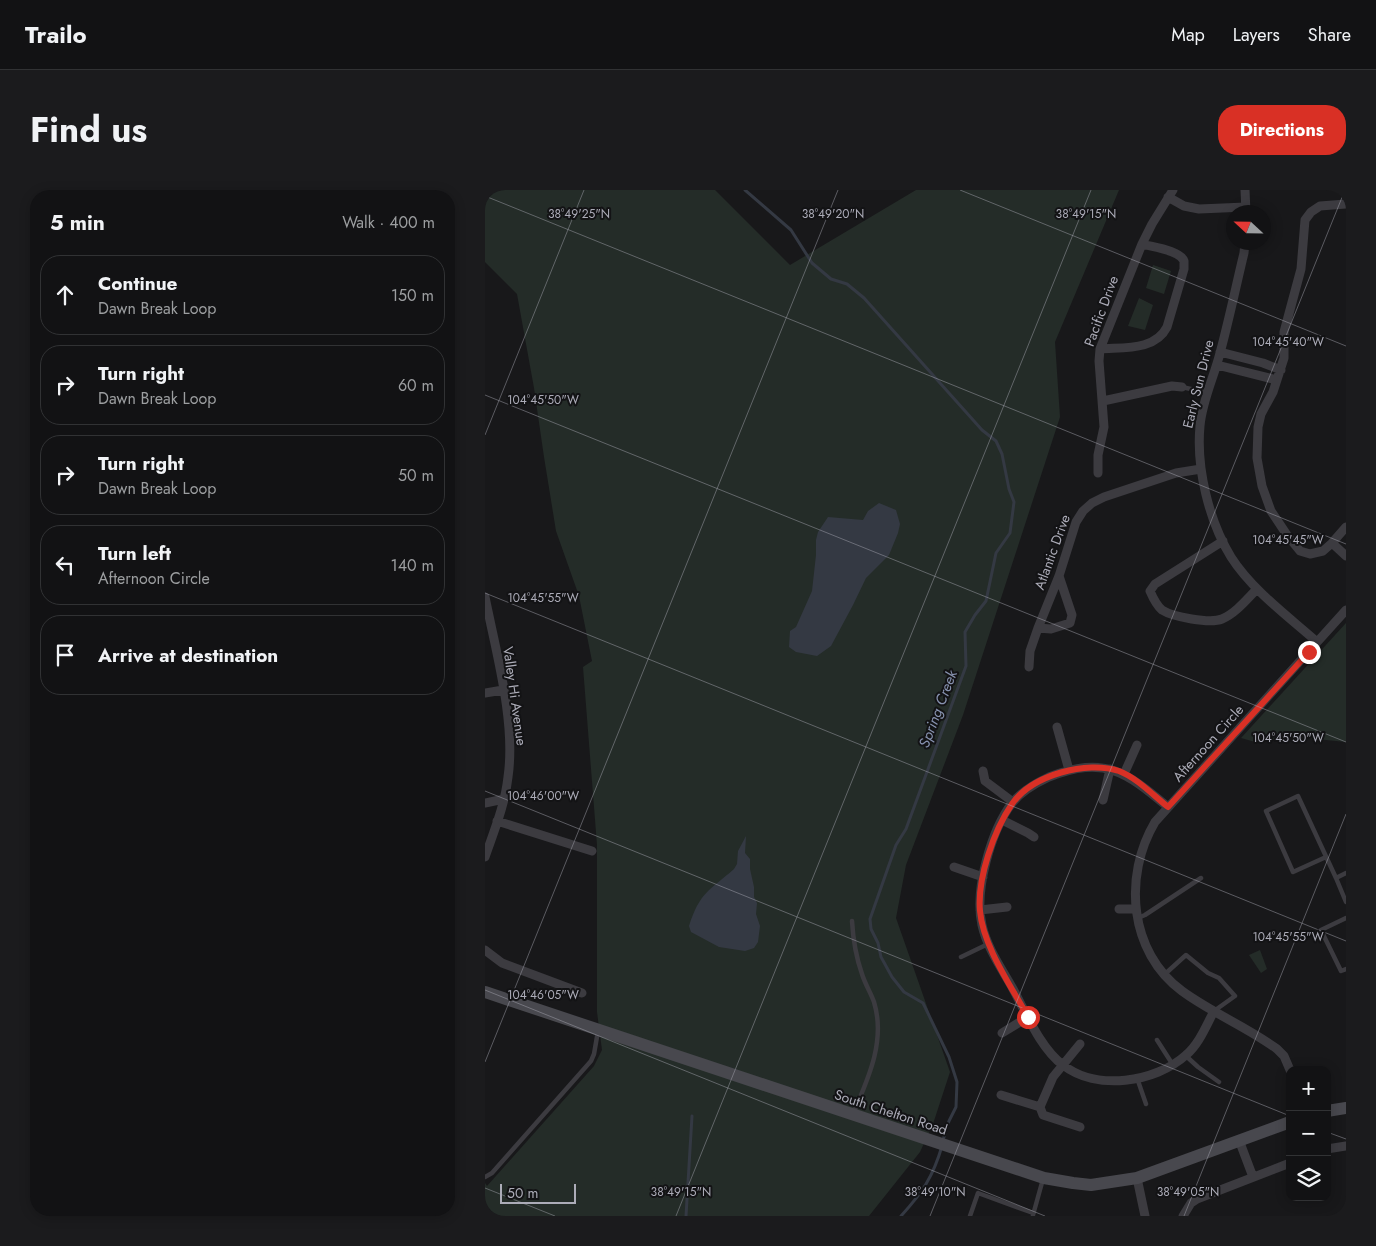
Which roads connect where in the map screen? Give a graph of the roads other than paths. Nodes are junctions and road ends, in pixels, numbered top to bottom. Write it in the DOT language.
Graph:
graph roads {
  1 [pos="1245,190"];
  2 [pos="1170,194"];
  3 [pos="1346,204"];
  4 [pos="1246,205"];
  5 [pos="1226,210"];
  6 [pos="1142,244"];
  7 [pos="1245,250"];
  8 [pos="1100,349"];
  9 [pos="1220,352"];
  10 [pos="1217,365"];
  11 [pos="1281,370"];
  12 [pos="1277,380"];
  13 [pos="1182,386"];
  14 [pos="1208,393"];
  15 [pos="1103,401"];
  16 [pos="1201,469"];
  17 [pos="1099,473"];
  18 [pos="1346,527"];
  19 [pos="1223,541"];
  20 [pos="1333,543"];
  21 [pos="1346,556"];
  22 [pos="1059,576"];
  23 [pos="1257,589"];
  24 [pos="485,597"];
  25 [pos="1346,610"];
  26 [pos="1038,628"];
  27 [pos="1317,642"];
  28 [pos="1029,667"];
  29 [pos="503,690"];
  30 [pos="485,693"];
  31 [pos="1057,727"];
  32 [pos="1137,745"];
  33 [pos="1110,769"];
  34 [pos="1069,770"];
  35 [pos="983,771"];
  36 [pos="1125,774"];
  37 [pos="504,799"];
  38 [pos="1103,800"];
  39 [pos="1013,802"];
  40 [pos="485,803"];
  41 [pos="1168,807"];
  42 [pos="1002,820"];
  43 [pos="497,821"];
  44 [pos="1034,838"];
  45 [pos="592,851"];
  46 [pos="485,857"];
  47 [pos="1326,857"];
  48 [pos="954,867"];
  49 [pos="1346,873"];
  50 [pos="983,876"];
  51 [pos="1201,878"];
  52 [pos="1336,878"];
  53 [pos="1346,902"];
  54 [pos="1007,907"];
  55 [pos="1119,909"];
  56 [pos="980,910"];
  57 [pos="1137,914"];
  58 [pos="1346,918"];
  59 [pos="852,921"];
  60 [pos="988,944"];
  61 [pos="485,950"];
  62 [pos="961,957"];
  63 [pos="1346,969"];
  64 [pos="1165,974"];
  65 [pos="485,992"];
  66 [pos="582,993"];
  67 [pos="1214,1011"];
  68 [pos="1028,1017"];
  69 [pos="598,1029"];
  70 [pos="1002,1033"];
  71 [pos="1157,1040"];
  72 [pos="1079,1044"];
  73 [pos="1186,1056"];
  74 [pos="1062,1065"];
  75 [pos="1173,1065"];
  76 [pos="1288,1066"];
  77 [pos="1137,1078"];
  78 [pos="1219,1082"];
  79 [pos="1001,1095"];
  80 [pos="1146,1104"];
  81 [pos="1040,1107"];
  82 [pos="1346,1108"];
  83 [pos="1331,1110"];
  84 [pos="853,1115"];
  85 [pos="1286,1123"];
  86 [pos="1080,1127"];
  87 [pos="1239,1140"];
  88 [pos="1346,1146"];
  89 [pos="1331,1148"];
  90 [pos="1286,1165"];
  91 [pos="485,1177"];
  92 [pos="1253,1177"];
  93 [pos="1044,1178"];
  94 [pos="1137,1178"];
  95 [pos="1033,1215"];
  96 [pos="970,1216"];
  97 [pos="1145,1216"];
  98 [pos="1183,1216"];
  1 -- 4 [label="street"];
  2 -- 5 [label="street"];
  2 -- 6 [label="street, Pacific Drive"];
  3 -- 11 [label="street"];
  6 -- 8 [label="street, Pacific Drive"];
  6 -- 8 [label="street"];
  7 -- 9 [label="street, Early Sun Drive"];
  8 -- 15 [label="street, Pacific Drive"];
  9 -- 10 [label="street, Early Sun Drive"];
  9 -- 11 [label="street"];
  10 -- 12 [label="street"];
  10 -- 14 [label="street, Early Sun Drive"];
  11 -- 12 [label="street"];
  12 -- 20 [label="street"];
  13 -- 14 [label="lane"];
  13 -- 15 [label="street"];
  14 -- 16 [label="street, Early Sun Drive"];
  15 -- 17 [label="street, Pacific Drive"];
  16 -- 19 [label="street, Early Sun Drive"];
  16 -- 22 [label="street, Atlantic Drive"];
  18 -- 20 [label="street"];
  19 -- 23 [label="street, Early Sun Drive"];
  19 -- 23 [label="street"];
  20 -- 21 [label="street"];
  22 -- 26 [label="street, Atlantic Drive"];
  22 -- 26 [label="street"];
  23 -- 27 [label="street, Early Sun Drive"];
  24 -- 29 [label="street, Valley Hi Avenue"];
  25 -- 27 [label="street, Afternoon Circle"];
  26 -- 28 [label="street, Atlantic Drive"];
  27 -- 41 [label="street, Afternoon Circle"];
  29 -- 30 [label="street"];
  29 -- 37 [label="street, Valley Hi Avenue"];
  31 -- 34 [label="street"];
  32 -- 36 [label="street"];
  33 -- 34 [label="street"];
  33 -- 36 [label="street"];
  33 -- 38 [label="street"];
  34 -- 39 [label="street"];
  35 -- 39 [label="street"];
  36 -- 41 [label="street"];
  37 -- 40 [label="street"];
  37 -- 43 [label="street, Valley Hi Avenue"];
  39 -- 42 [label="street"];
  41 -- 57 [label="street, Afternoon Circle"];
  42 -- 44 [label="street"];
  42 -- 50 [label="street"];
  43 -- 45 [label="street"];
  43 -- 46 [label="street, Valley Hi Avenue"];
  47 -- 47 [label="lane"];
  47 -- 52 [label="lane"];
  48 -- 50 [label="street"];
  49 -- 52 [label="lane"];
  50 -- 56 [label="street"];
  51 -- 57 [label="lane"];
  52 -- 53 [label="lane"];
  54 -- 56 [label="street"];
  55 -- 57 [label="street"];
  56 -- 60 [label="street"];
  57 -- 64 [label="street, Afternoon Circle"];
  58 -- 63 [label="lane"];
  59 -- 84 [label="lane"];
  60 -- 62 [label="lane"];
  60 -- 68 [label="street"];
  61 -- 66 [label="street"];
  64 -- 67 [label="street, Afternoon Circle"];
  64 -- 67 [label="lane"];
  65 -- 69 [label="main road, South Chelton Road"];
  67 -- 73 [label="street"];
  67 -- 76 [label="street, Afternoon Circle"];
  68 -- 70 [label="street"];
  68 -- 74 [label="street"];
  69 -- 84 [label="main road, South Chelton Road"];
  69 -- 91 [label="lane"];
  71 -- 75 [label="lane"];
  72 -- 74 [label="street"];
  73 -- 75 [label="street"];
  73 -- 78 [label="lane"];
  74 -- 77 [label="street"];
  74 -- 81 [label="street"];
  75 -- 77 [label="street"];
  77 -- 80 [label="lane"];
  79 -- 81 [label="street"];
  81 -- 86 [label="street"];
  82 -- 83 [label="main road"];
  84 -- 93 [label="main road, South Chelton Road"];
  85 -- 87 [label="main road, South Chelton Road"];
  87 -- 92 [label="street"];
  87 -- 94 [label="main road, South Chelton Road"];
  88 -- 89 [label="street"];
  90 -- 92 [label="street"];
  92 -- 98 [label="street"];
  93 -- 94 [label="main road, South Chelton Road"];
  93 -- 95 [label="lane"];
  94 -- 97 [label="street"];
  95 -- 96 [label="lane"];
}
